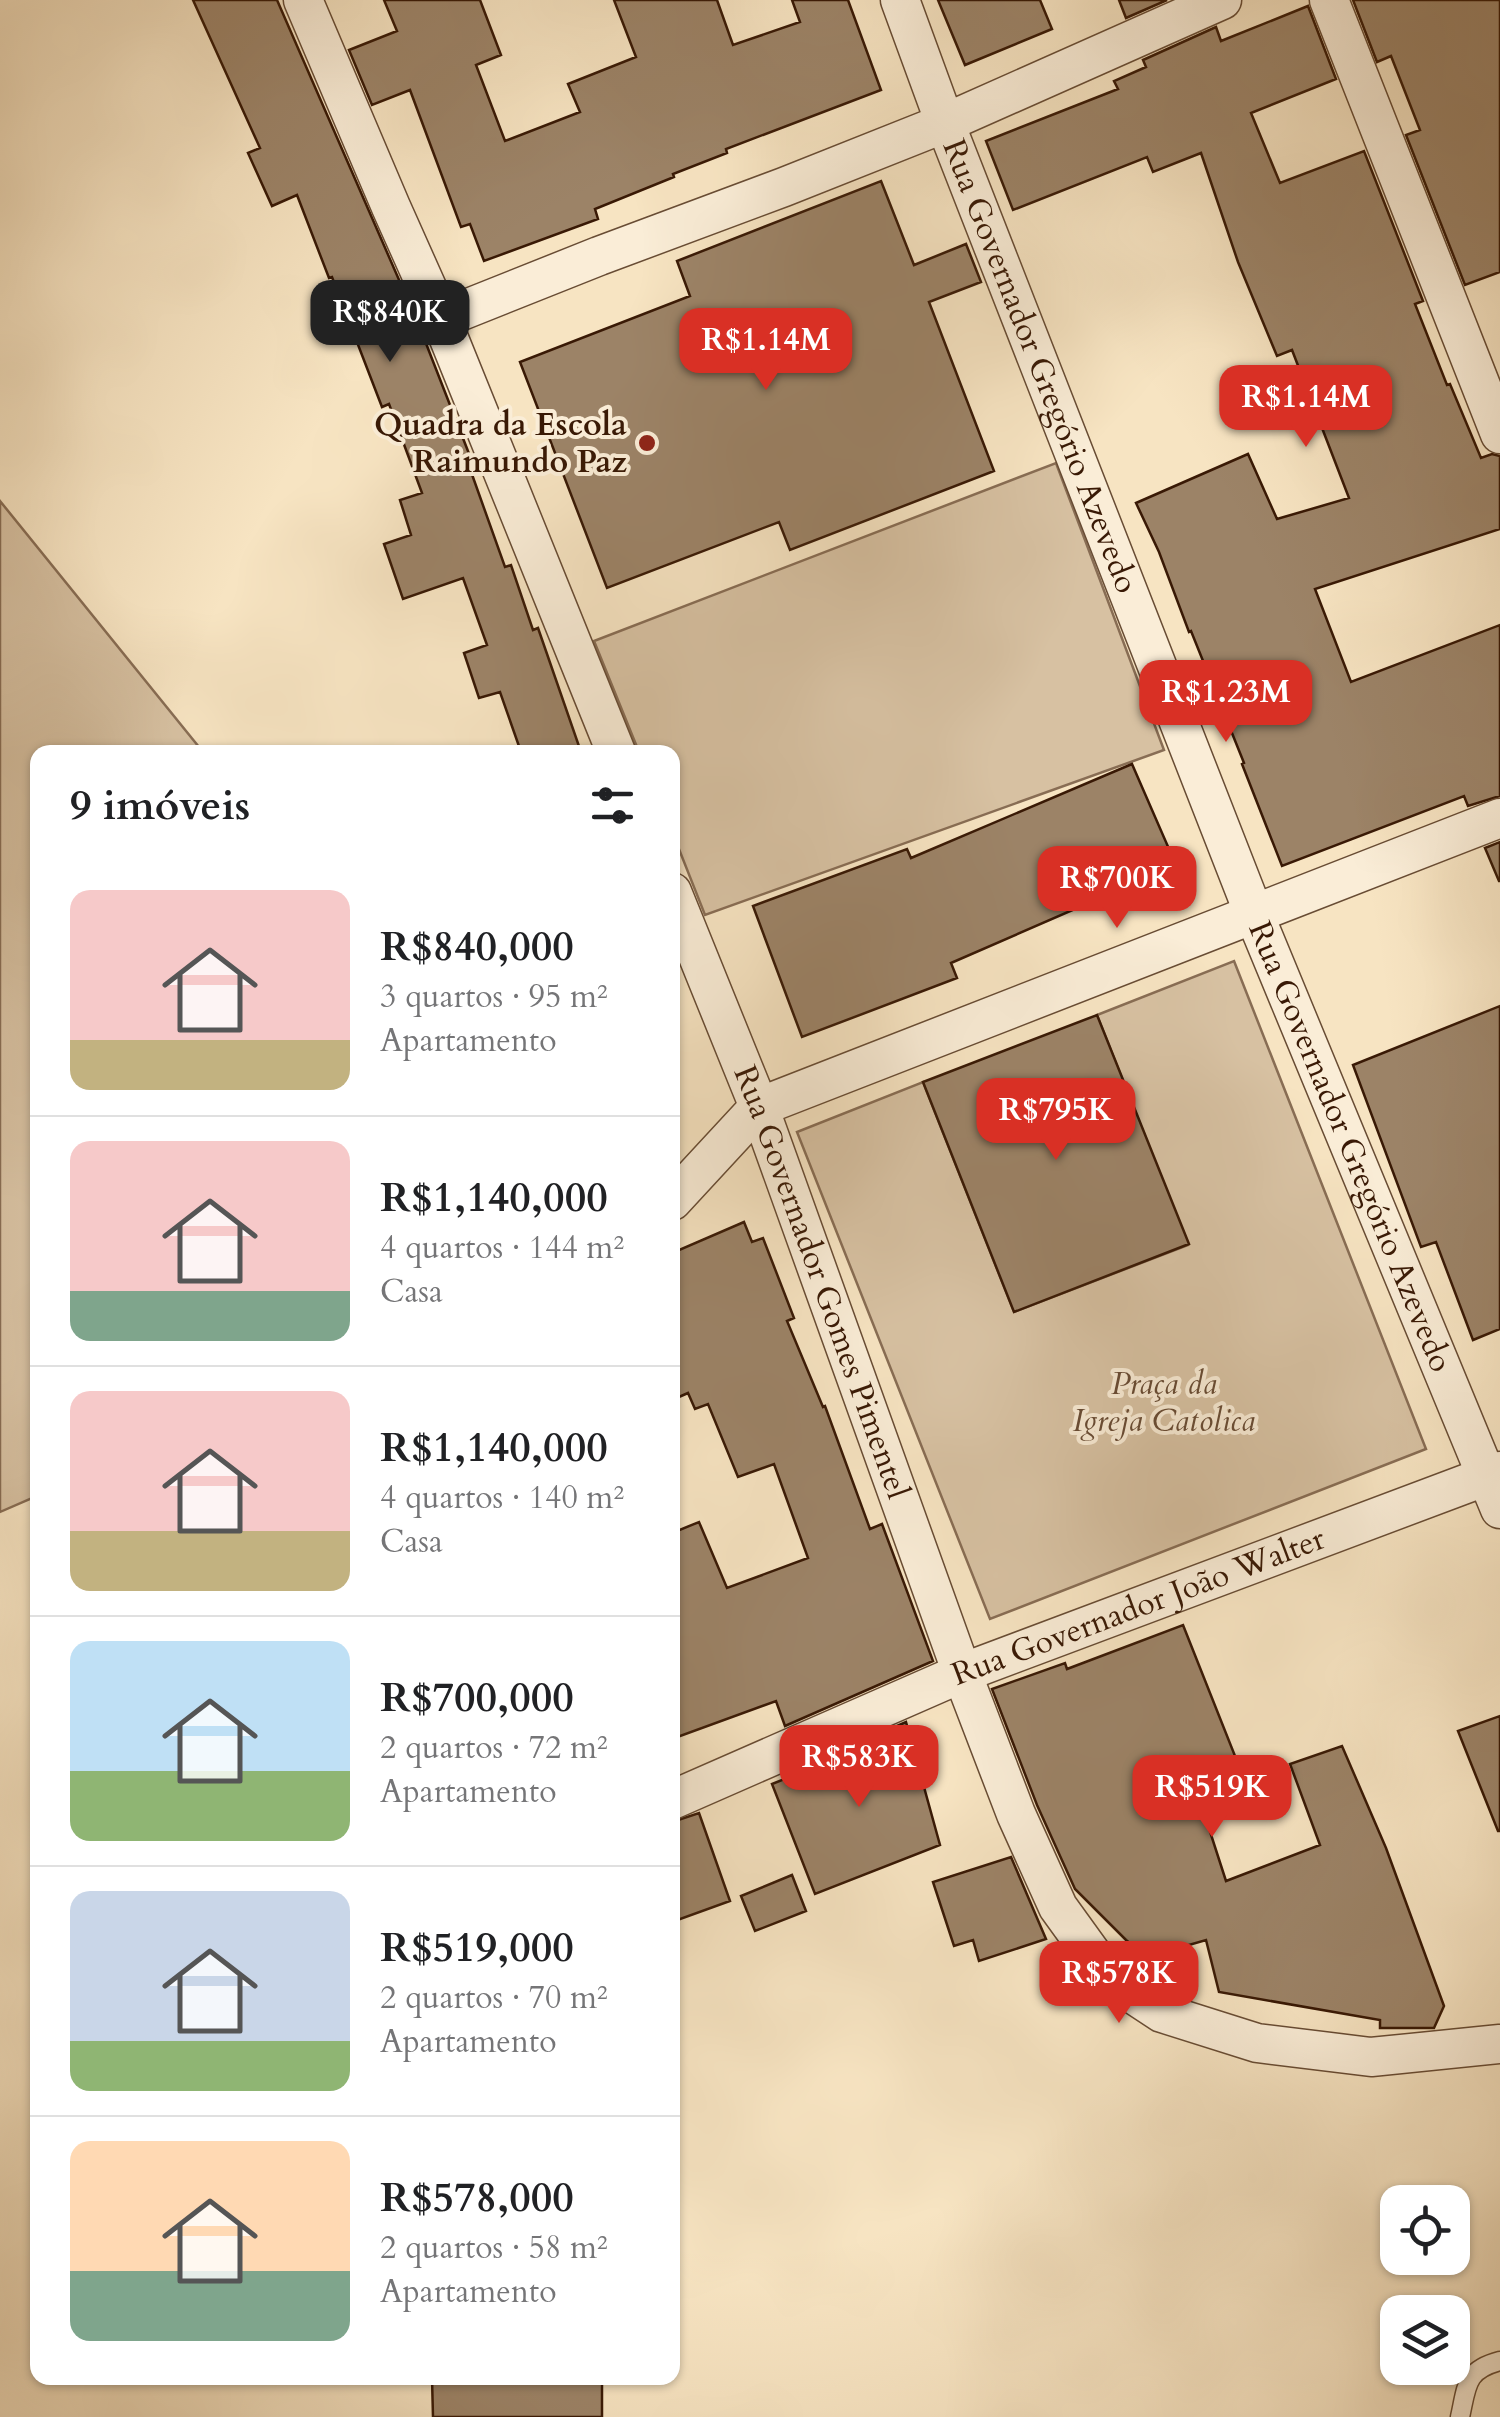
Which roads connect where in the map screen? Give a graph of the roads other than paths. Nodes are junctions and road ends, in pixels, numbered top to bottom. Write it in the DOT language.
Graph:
graph roads {
  1 [pos="304,0"];
  2 [pos="900,0"];
  3 [pos="1222,0"];
  4 [pos="1329,0"];
  5 [pos="945,123"];
  6 [pos="441,320"];
  7 [pos="1500,434"];
  8 [pos="613,745"];
  9 [pos="1500,818"];
  10 [pos="680,912"];
  11 [pos="1254,914"];
  12 [pos="759,1106"];
  13 [pos="680,1192"];
  14 [pos="1496,1486"];
  15 [pos="962,1673"];
  16 [pos="680,1796"];
  17 [pos="1500,2044"];
  18 [pos="1500,2361"];
  19 [pos="1460,2417"];
  1 -- 6 [label="street"];
  2 -- 5 [label="street, Rua Governador Gregório Azevedo"];
  3 -- 5 [label="street"];
  4 -- 7 [label="street"];
  5 -- 6 [label="street"];
  5 -- 11 [label="street, Rua Governador Gregório Azevedo"];
  6 -- 8 [label="street"];
  9 -- 11 [label="street"];
  10 -- 12 [label="street, Rua Governador Gomes Pimentel"];
  11 -- 12 [label="street"];
  11 -- 14 [label="street, Rua Governador Gregório Azevedo"];
  12 -- 13 [label="street"];
  12 -- 15 [label="street, Rua Governador Gomes Pimentel"];
  14 -- 15 [label="street, Rua Governador João Walter"];
  15 -- 16 [label="street, Rua Governador João Walter"];
  15 -- 17 [label="street, Rua Governador Gomes Pimentel"];
  18 -- 19 [label="lane"];
}
